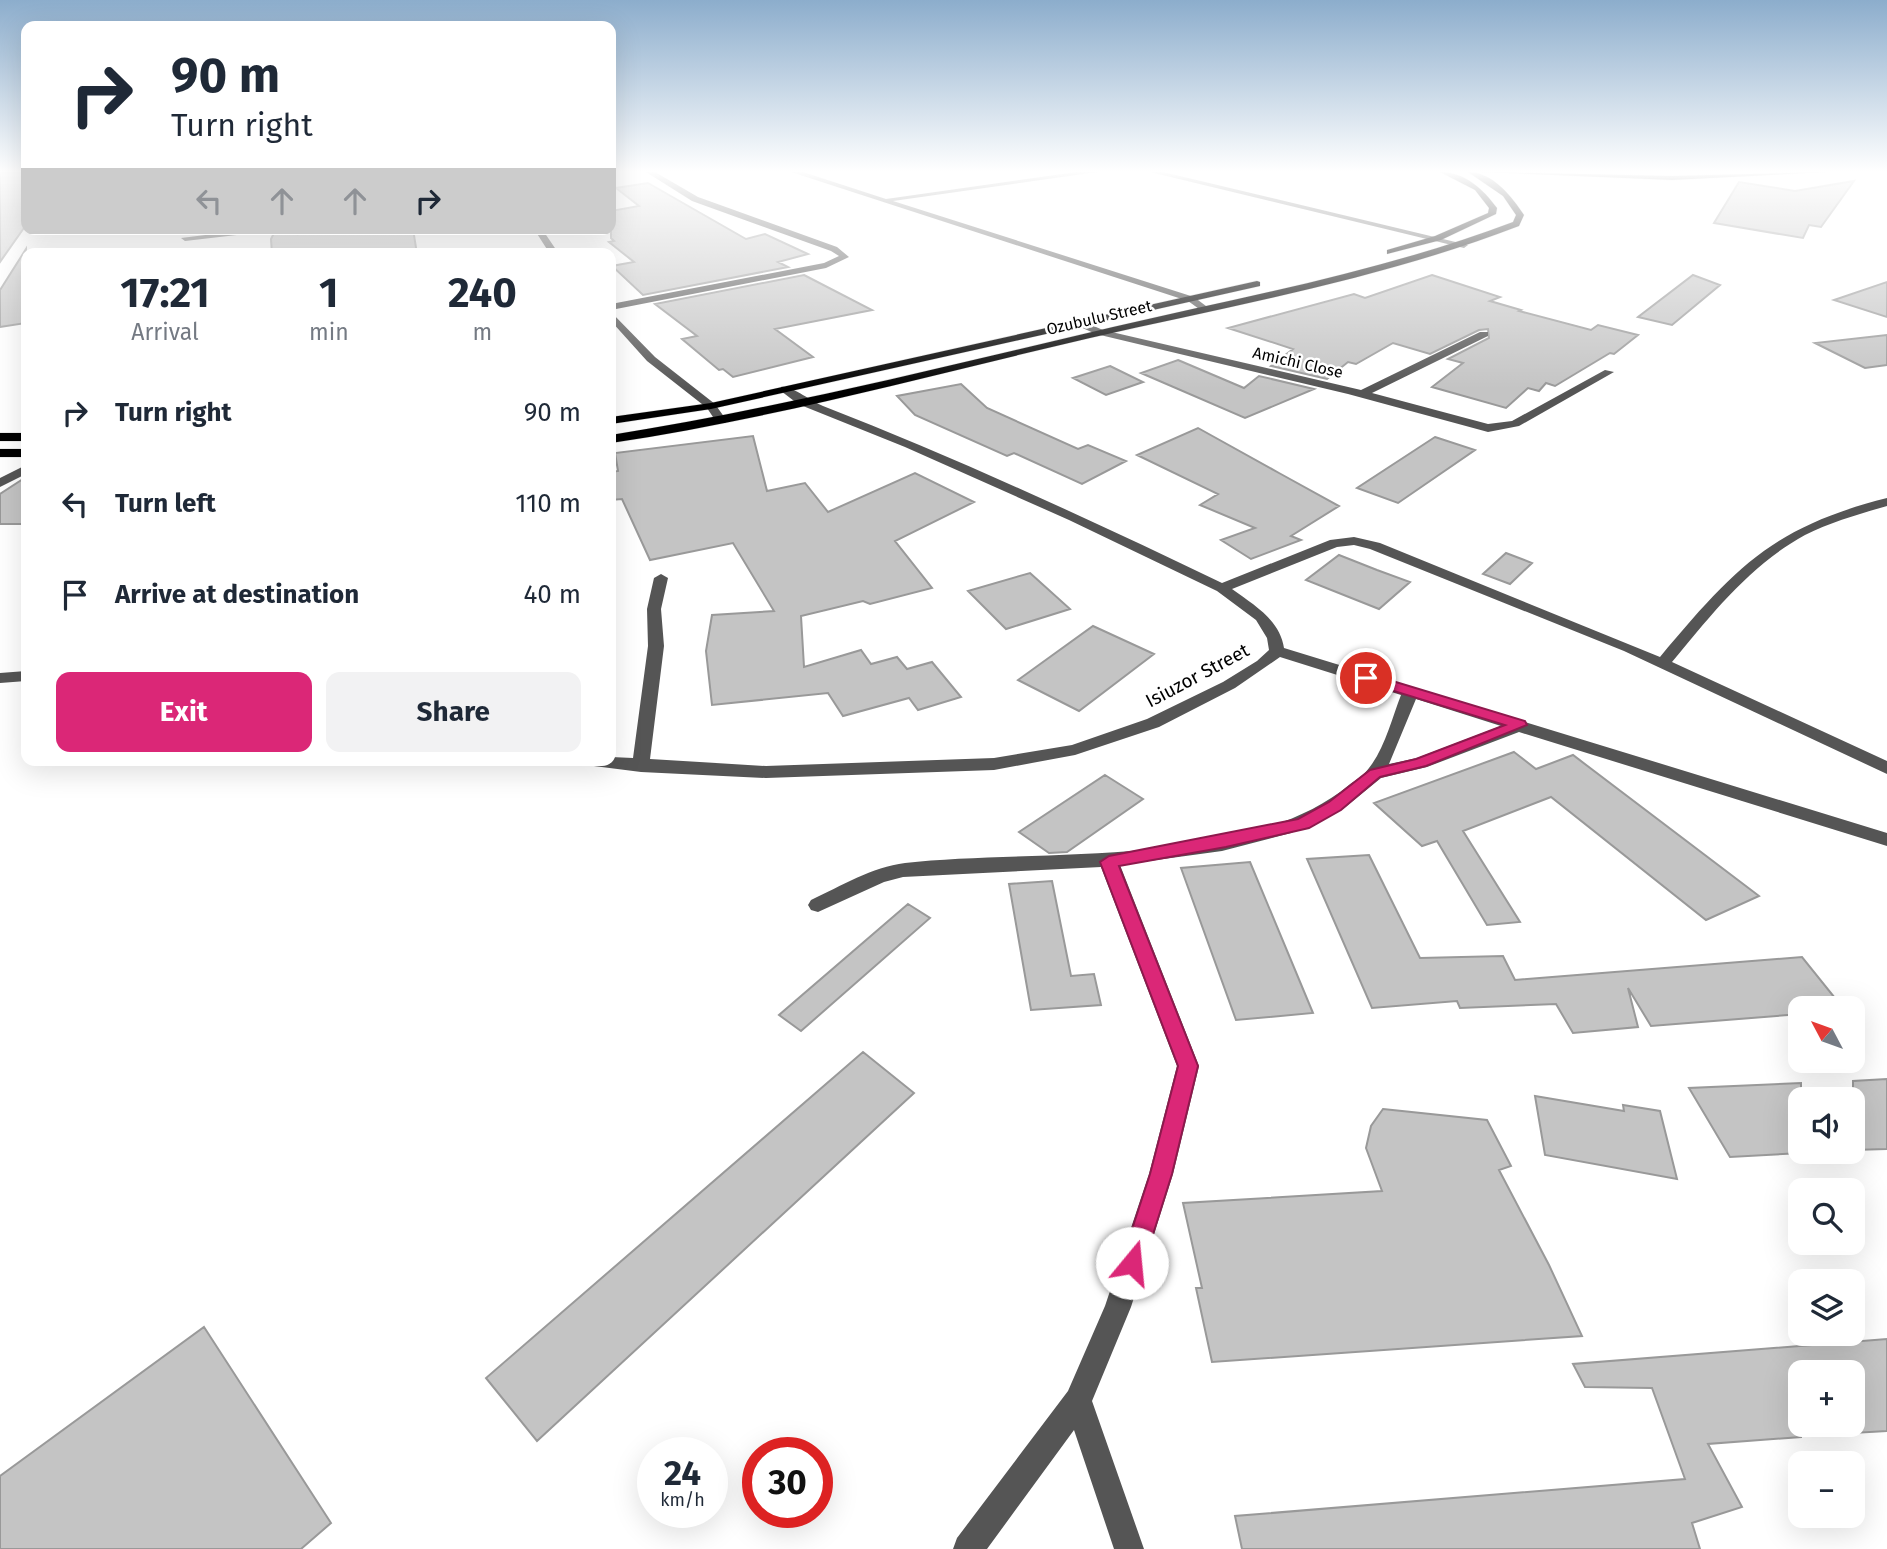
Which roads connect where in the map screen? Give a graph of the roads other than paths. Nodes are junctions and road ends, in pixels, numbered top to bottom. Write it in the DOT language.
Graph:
graph roads {
  1 [pos="821,244"];
  2 [pos="1021,244"];
  3 [pos="1416,244"];
  4 [pos="1464,245"];
  5 [pos="1191,299"];
  6 [pos="616,306"];
  7 [pos="1205,309"];
  8 [pos="616,320"];
  9 [pos="1082,324"];
  10 [pos="1100,332"];
  11 [pos="1485,334"];
  12 [pos="1609,372"];
  13 [pos="785,389"];
  14 [pos="1362,394"];
  15 [pos="802,402"];
  16 [pos="711,406"];
  17 [pos="616,420"];
  18 [pos="721,421"];
  19 [pos="0,437"];
  20 [pos="21,437"];
  21 [pos="616,438"];
  22 [pos="0,453"];
  23 [pos="21,453"];
  24 [pos="21,472"];
  25 [pos="0,483"];
  26 [pos="1887,502"];
  27 [pos="661,578"];
  28 [pos="1222,588"];
  29 [pos="1277,651"];
  30 [pos="1662,664"];
  31 [pos="21,677"];
  32 [pos="0,678"];
  33 [pos="1411,691"];
  34 [pos="1520,725"];
  35 [pos="616,763"];
  36 [pos="641,766"];
  37 [pos="1887,768"];
  38 [pos="1375,774"];
  39 [pos="1887,840"];
  40 [pos="1109,862"];
  41 [pos="818,905"];
  42 [pos="1078,1401"];
  43 [pos="968,1549"];
  44 [pos="1129,1549"];
  1 -- 6 [label="street"];
  2 -- 5 [label="street"];
  3 -- 5 [label="main road, Ozubulu Street"];
  4 -- 7 [label="main road, Ozubulu Street"];
  5 -- 7 [label="street"];
  5 -- 9 [label="main road, Ozubulu Street"];
  7 -- 10 [label="main road, Ozubulu Street"];
  8 -- 16 [label="street"];
  9 -- 10 [label="street, Amichi Close"];
  9 -- 13 [label="main road, Ozubulu Street"];
  10 -- 14 [label="street, Amichi Close"];
  10 -- 15 [label="main road, Ozubulu Street"];
  11 -- 14 [label="street"];
  12 -- 14 [label="street, Amichi Close"];
  13 -- 15 [label="street, Isiuzor Street"];
  13 -- 16 [label="main road, Ozubulu Street"];
  15 -- 18 [label="main road, Ozubulu Street"];
  15 -- 28 [label="street, Isiuzor Street"];
  16 -- 17 [label="main road, Ozubulu Street"];
  16 -- 18 [label="street"];
  18 -- 21 [label="main road, Ozubulu Street"];
  19 -- 20 [label="main road"];
  22 -- 23 [label="main road"];
  24 -- 25 [label="street"];
  26 -- 30 [label="street"];
  27 -- 36 [label="street"];
  28 -- 29 [label="street, Isiuzor Street"];
  28 -- 30 [label="street"];
  29 -- 33 [label="street"];
  29 -- 36 [label="street, Isiuzor Street"];
  30 -- 37 [label="street"];
  31 -- 32 [label="street"];
  33 -- 34 [label="street"];
  33 -- 38 [label="street"];
  34 -- 38 [label="street"];
  34 -- 39 [label="street"];
  35 -- 36 [label="street, Isiuzor Street"];
  38 -- 40 [label="street"];
  40 -- 41 [label="street"];
  40 -- 42 [label="street"];
  42 -- 43 [label="street"];
  42 -- 44 [label="street"];
}
